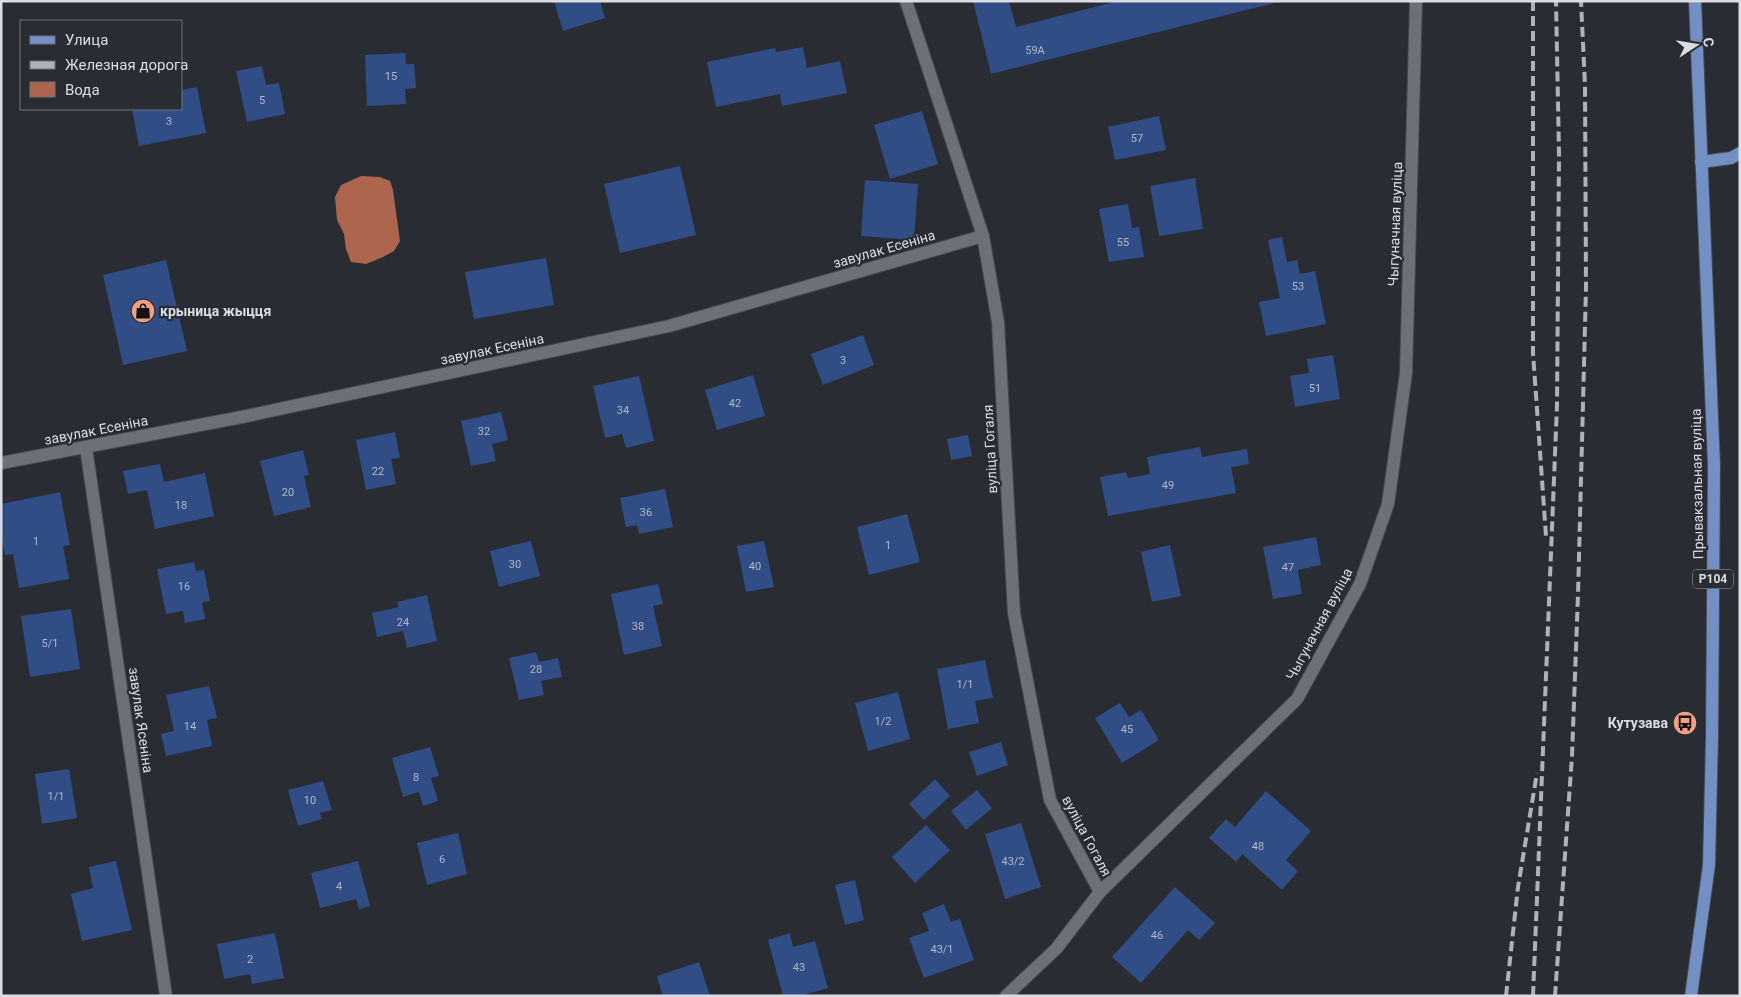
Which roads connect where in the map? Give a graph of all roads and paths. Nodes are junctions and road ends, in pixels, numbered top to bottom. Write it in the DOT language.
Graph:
graph roads {
  1 [pos="906,1"];
  2 [pos="1416,1"];
  3 [pos="1695,1"];
  4 [pos="1740,153"];
  5 [pos="1701,162"];
  6 [pos="983,236"];
  7 [pos="86,448"];
  8 [pos="1,463"];
  9 [pos="1100,892"];
  10 [pos="166,996"];
  11 [pos="1006,996"];
  12 [pos="1691,996"];
  1 -- 6 [label="street, вуліца Гогаля"];
  2 -- 9 [label="street, Чыгуначная вуліца"];
  3 -- 5 [label="main road, Прывакзальная вуліца / Р104"];
  4 -- 5 [label="main road"];
  5 -- 12 [label="main road, Прывакзальная вуліца / Р104"];
  6 -- 7 [label="street, завулак Есеніна"];
  6 -- 9 [label="street, вуліца Гогаля"];
  7 -- 8 [label="street, завулак Есеніна"];
  7 -- 10 [label="street, завулак Ясеніна"];
  9 -- 11 [label="street, Чыгуначная вуліца"];
}
